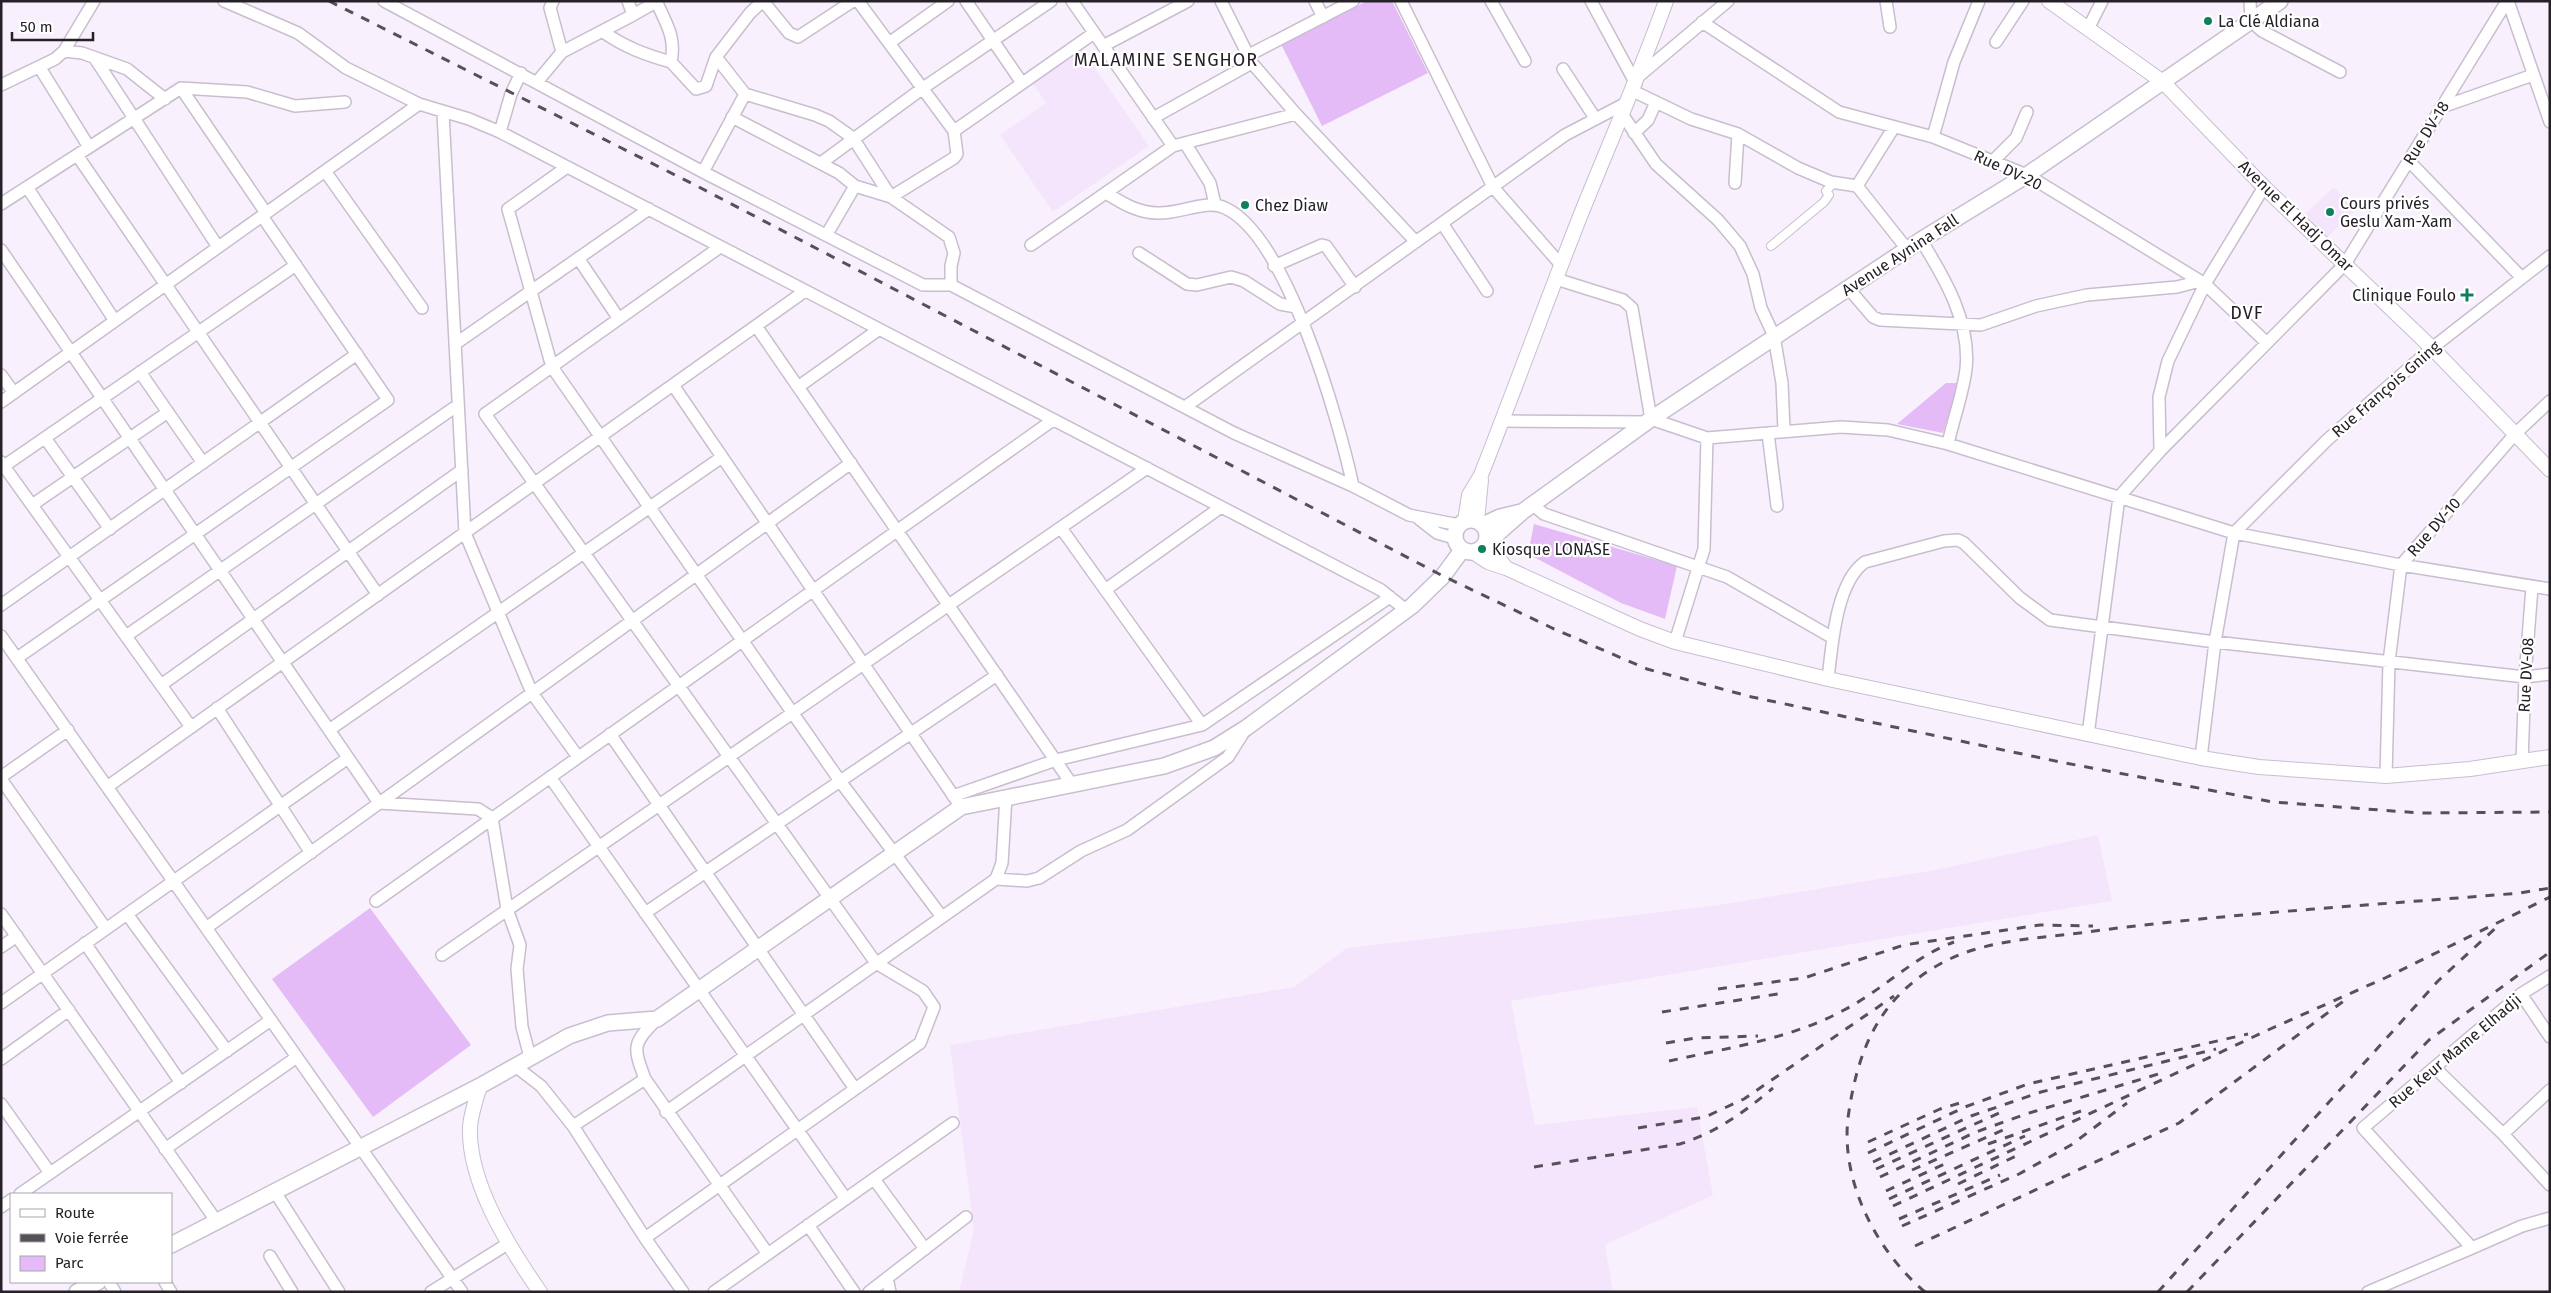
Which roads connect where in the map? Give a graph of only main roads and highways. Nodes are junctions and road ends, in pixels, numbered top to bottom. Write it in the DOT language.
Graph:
graph roads {
  1 [pos="2280,1"];
  2 [pos="172,1244"];
  3 [pos="96,1283"];
  4 [pos="77,1292"];
  1 -- 2 [label="main road, Avenue Aynina Fall"];
  3 -- 4 [label="main road"];
}
